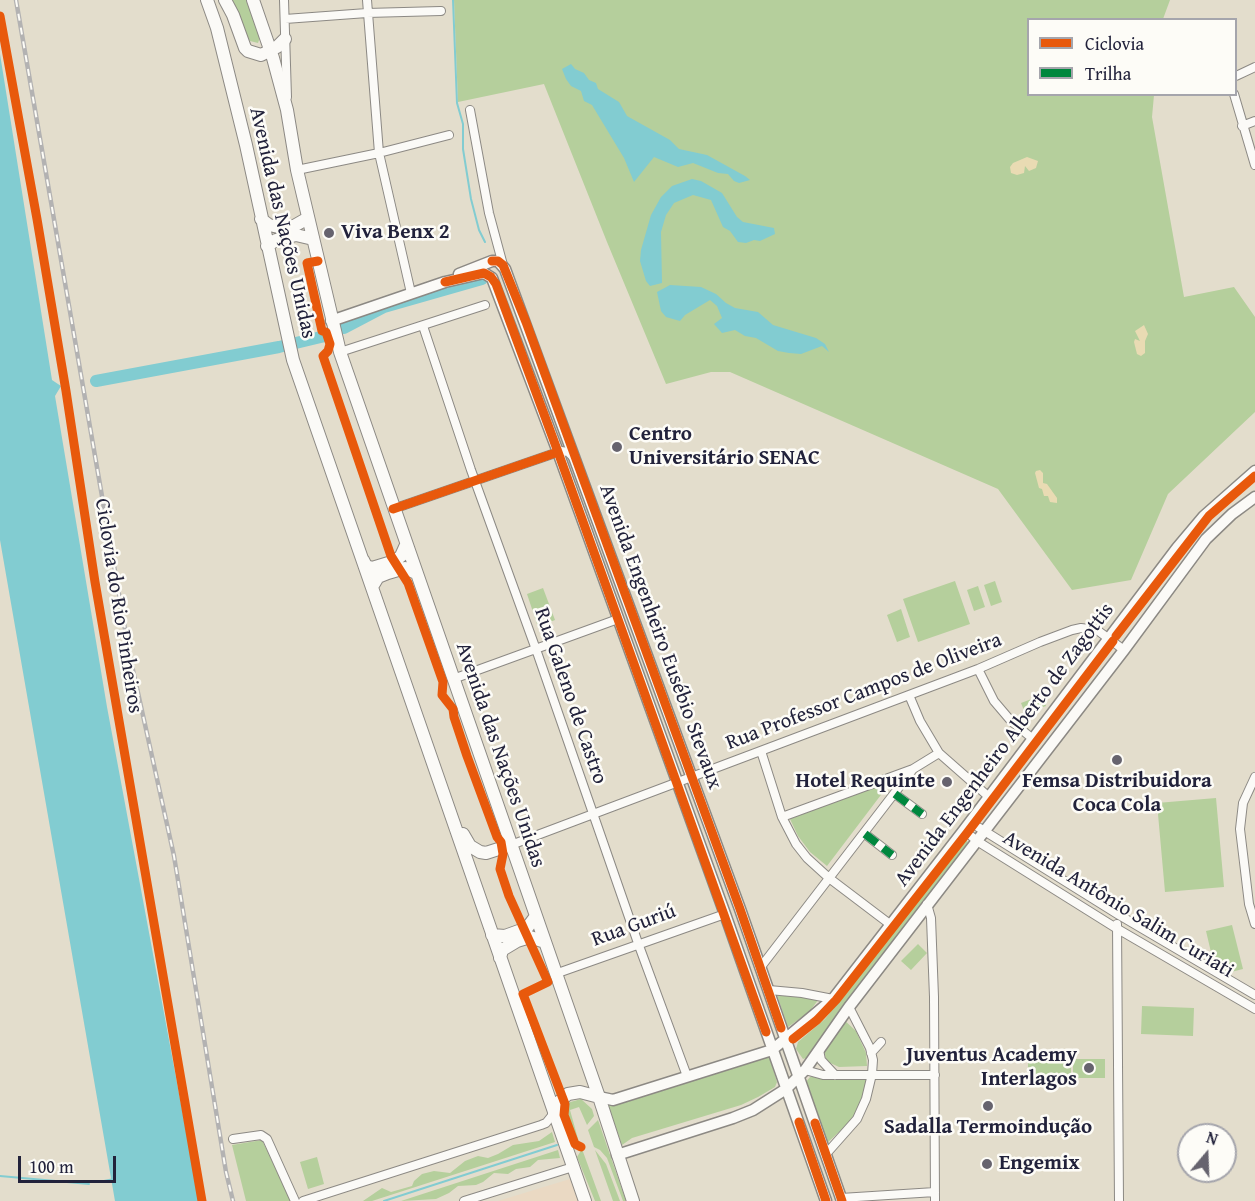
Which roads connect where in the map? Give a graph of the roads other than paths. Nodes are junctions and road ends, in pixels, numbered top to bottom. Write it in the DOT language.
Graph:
graph roads {
  1 [pos="207,0"];
  2 [pos="225,0"];
  3 [pos="253,0"];
  4 [pos="284,0"];
  5 [pos="367,0"];
  6 [pos="441,12"];
  7 [pos="367,13"];
  8 [pos="285,20"];
  9 [pos="285,39"];
  10 [pos="271,51"];
  11 [pos="1255,67"];
  12 [pos="1237,76"];
  13 [pos="1234,96"];
  14 [pos="287,110"];
  15 [pos="470,110"];
  16 [pos="1255,121"];
  17 [pos="1242,126"];
  18 [pos="449,135"];
  19 [pos="379,153"];
  20 [pos="1255,165"];
  21 [pos="297,170"];
  22 [pos="308,218"];
  23 [pos="261,219"];
  24 [pos="313,240"];
  25 [pos="498,243"];
  26 [pos="267,246"];
  27 [pos="492,261"];
  28 [pos="504,267"];
  29 [pos="492,277"];
  30 [pos="445,282"];
  31 [pos="411,293"];
  32 [pos="485,305"];
  33 [pos="332,324"];
  34 [pos="423,326"];
  35 [pos="339,349"];
  36 [pos="558,452"];
  37 [pos="576,460"];
  38 [pos="1255,471"];
  39 [pos="475,481"];
  40 [pos="1255,497"];
  41 [pos="393,509"];
  42 [pos="406,545"];
  43 [pos="363,560"];
  44 [pos="416,573"];
  45 [pos="372,587"];
  46 [pos="618,619"];
  47 [pos="1109,639"];
  48 [pos="536,649"];
  49 [pos="1124,650"];
  50 [pos="978,669"];
  51 [pos="453,678"];
  52 [pos="909,695"];
  53 [pos="655,721"];
  54 [pos="676,733"];
  55 [pos="1033,739"];
  56 [pos="761,752"];
  57 [pos="939,753"];
  58 [pos="913,769"];
  59 [pos="1255,777"];
  60 [pos="692,778"];
  61 [pos="677,783"];
  62 [pos="443,794"];
  63 [pos="895,794"];
  64 [pos="989,797"];
  65 [pos="922,814"];
  66 [pos="593,815"];
  67 [pos="782,817"];
  68 [pos="967,826"];
  69 [pos="985,831"];
  70 [pos="865,834"];
  71 [pos="977,841"];
  72 [pos="511,845"];
  73 [pos="1010,847"];
  74 [pos="892,855"];
  75 [pos="1001,856"];
  76 [pos="829,878"];
  77 [pos="1091,897"];
  78 [pos="927,904"];
  79 [pos="1086,908"];
  80 [pos="725,914"];
  81 [pos="1119,915"];
  82 [pos="536,916"];
  83 [pos="744,920"];
  84 [pos="1255,924"];
  85 [pos="891,925"];
  86 [pos="1116,928"];
  87 [pos="492,934"];
  88 [pos="1164,941"];
  89 [pos="544,942"];
  90 [pos="638,943"];
  91 [pos="1158,952"];
  92 [pos="500,958"];
  93 [pos="760,968"];
  94 [pos="555,974"];
  95 [pos="769,990"];
  96 [pos="1255,995"];
  97 [pos="833,999"];
  98 [pos="849,1007"];
  99 [pos="1255,1009"];
  100 [pos="785,1041"];
  101 [pos="881,1042"];
  102 [pos="772,1050"];
  103 [pos="819,1050"];
  104 [pos="871,1053"];
  105 [pos="801,1073"];
  106 [pos="835,1074"];
  107 [pos="872,1074"];
  108 [pos="935,1075"];
  109 [pos="687,1076"];
  110 [pos="786,1089"];
  111 [pos="599,1097"];
  112 [pos="554,1113"];
  113 [pos="799,1122"];
  114 [pos="815,1123"];
  115 [pos="233,1139"];
  116 [pos="826,1154"];
  117 [pos="617,1155"];
  118 [pos="573,1167"];
  119 [pos="935,1197"];
  120 [pos="585,1198"];
  121 [pos="842,1199"];
  122 [pos="295,1201"];
  123 [pos="303,1201"];
  124 [pos="464,1201"];
  125 [pos="633,1201"];
  126 [pos="826,1201"];
  127 [pos="1119,1201"];
  1 -- 23 [label="highway, Avenida das Nações Unidas"];
  2 -- 10 [label="highway"];
  3 -- 10 [label="highway, Avenida das Nações Unidas"];
  4 -- 8 [label="street"];
  5 -- 7 [label="street"];
  6 -- 7 [label="street"];
  7 -- 8 [label="street"];
  7 -- 19 [label="street"];
  8 -- 9 [label="street"];
  9 -- 10 [label="highway"];
  9 -- 14 [label="street"];
  10 -- 14 [label="highway, Avenida das Nações Unidas"];
  11 -- 12 [label="street"];
  13 -- 17 [label="street"];
  14 -- 21 [label="highway, Avenida das Nações Unidas"];
  15 -- 25 [label="street, Avenida Engenheiro Eusébio Stevaux"];
  16 -- 17 [label="street"];
  17 -- 20 [label="street"];
  18 -- 19 [label="street"];
  19 -- 21 [label="street"];
  19 -- 31 [label="street"];
  21 -- 22 [label="highway, Avenida das Nações Unidas"];
  22 -- 23 [label="highway"];
  22 -- 24 [label="highway, Avenida das Nações Unidas"];
  23 -- 26 [label="highway, Avenida das Nações Unidas"];
  24 -- 26 [label="highway"];
  24 -- 33 [label="highway, Avenida das Nações Unidas"];
  25 -- 27 [label="street, Avenida Engenheiro Eusébio Stevaux"];
  25 -- 28 [label="street, Avenida Engenheiro Eusébio Stevaux"];
  26 -- 43 [label="highway, Avenida das Nações Unidas"];
  27 -- 28 [label="main road"];
  27 -- 29 [label="street, Avenida Engenheiro Eusébio Stevaux"];
  27 -- 30 [label="main road"];
  28 -- 29 [label="street"];
  28 -- 37 [label="main road, Avenida Engenheiro Eusébio Stevaux"];
  29 -- 30 [label="main road"];
  29 -- 36 [label="main road, Avenida Engenheiro Eusébio Stevaux"];
  30 -- 31 [label="main road"];
  31 -- 33 [label="main road"];
  32 -- 34 [label="street"];
  33 -- 35 [label="highway, Avenida das Nações Unidas"];
  34 -- 35 [label="street"];
  34 -- 39 [label="street, Rua Galeno de Castro"];
  35 -- 41 [label="highway, Avenida das Nações Unidas"];
  36 -- 37 [label="street"];
  36 -- 39 [label="street"];
  36 -- 46 [label="main road, Avenida Engenheiro Eusébio Stevaux"];
  37 -- 54 [label="main road, Avenida Engenheiro Eusébio Stevaux"];
  38 -- 47 [label="main road, Avenida Engenheiro Alberto de Zagottis"];
  39 -- 41 [label="street"];
  39 -- 48 [label="street, Rua Galeno de Castro"];
  40 -- 49 [label="main road, Avenida Engenheiro Alberto de Zagottis"];
  41 -- 42 [label="highway, Avenida das Nações Unidas"];
  42 -- 43 [label="highway"];
  42 -- 44 [label="highway, Avenida das Nações Unidas"];
  43 -- 45 [label="highway, Avenida das Nações Unidas"];
  44 -- 45 [label="highway"];
  44 -- 51 [label="highway, Avenida das Nações Unidas"];
  45 -- 62 [label="highway, Avenida das Nações Unidas"];
  46 -- 48 [label="street"];
  46 -- 53 [label="main road, Avenida Engenheiro Eusébio Stevaux"];
  47 -- 49 [label="street, Rua Professor Campos de Oliveira"];
  47 -- 50 [label="street, Rua Professor Campos de Oliveira"];
  47 -- 55 [label="main road, Avenida Engenheiro Alberto de Zagottis"];
  48 -- 51 [label="street"];
  48 -- 66 [label="street, Rua Galeno de Castro"];
  49 -- 69 [label="main road, Avenida Engenheiro Alberto de Zagottis"];
  50 -- 52 [label="street, Rua Professor Campos de Oliveira"];
  50 -- 55 [label="street"];
  51 -- 72 [label="highway, Avenida das Nações Unidas"];
  52 -- 56 [label="street, Rua Professor Campos de Oliveira"];
  52 -- 57 [label="street"];
  53 -- 54 [label="main road"];
  53 -- 61 [label="main road, Avenida Engenheiro Eusébio Stevaux"];
  54 -- 60 [label="main road, Avenida Engenheiro Eusébio Stevaux"];
  55 -- 64 [label="main road, Avenida Engenheiro Alberto de Zagottis"];
  56 -- 60 [label="street, Rua Professor Campos de Oliveira"];
  56 -- 67 [label="street"];
  57 -- 58 [label="street"];
  57 -- 64 [label="street"];
  58 -- 63 [label="street"];
  58 -- 67 [label="street"];
  59 -- 84 [label="street"];
  60 -- 61 [label="street, Rua Professor Campos de Oliveira"];
  60 -- 83 [label="main road, Avenida Engenheiro Eusébio Stevaux"];
  61 -- 66 [label="street, Rua Professor Campos de Oliveira"];
  61 -- 80 [label="main road, Avenida Engenheiro Eusébio Stevaux"];
  62 -- 72 [label="highway"];
  62 -- 87 [label="highway, Avenida das Nações Unidas"];
  63 -- 65 [label="street"];
  63 -- 70 [label="street"];
  64 -- 68 [label="main road, Avenida Engenheiro Alberto de Zagottis"];
  66 -- 72 [label="street, Rua Professor Campos de Oliveira"];
  66 -- 90 [label="street, Rua Galeno de Castro"];
  67 -- 76 [label="street"];
  68 -- 69 [label="street, Avenida Antônio Salim Curiati"];
  68 -- 71 [label="street, Avenida Antônio Salim Curiati"];
  68 -- 85 [label="main road, Avenida Engenheiro Alberto de Zagottis"];
  69 -- 71 [label="main road, Avenida Engenheiro Alberto de Zagottis"];
  69 -- 73 [label="street, Avenida Antônio Salim Curiati"];
  70 -- 74 [label="street"];
  70 -- 76 [label="street"];
  71 -- 75 [label="street, Avenida Antônio Salim Curiati"];
  71 -- 78 [label="main road, Avenida Engenheiro Alberto de Zagottis"];
  72 -- 82 [label="highway, Avenida das Nações Unidas"];
  73 -- 75 [label="street"];
  73 -- 77 [label="street, Avenida Antônio Salim Curiati"];
  75 -- 79 [label="street, Avenida Antônio Salim Curiati"];
  76 -- 85 [label="street"];
  76 -- 93 [label="street"];
  77 -- 79 [label="street"];
  77 -- 81 [label="street, Avenida Antônio Salim Curiati"];
  78 -- 98 [label="main road, Avenida Engenheiro Alberto de Zagottis"];
  78 -- 108 [label="street"];
  79 -- 86 [label="street, Avenida Antônio Salim Curiati"];
  80 -- 83 [label="main road"];
  80 -- 90 [label="street, Rua Guriú"];
  80 -- 102 [label="main road, Avenida Engenheiro Eusébio Stevaux"];
  81 -- 86 [label="street"];
  81 -- 88 [label="street, Avenida Antônio Salim Curiati"];
  82 -- 87 [label="highway"];
  82 -- 89 [label="highway, Avenida das Nações Unidas"];
  83 -- 93 [label="main road, Avenida Engenheiro Eusébio Stevaux"];
  85 -- 97 [label="main road, Avenida Engenheiro Alberto de Zagottis"];
  86 -- 91 [label="street, Avenida Antônio Salim Curiati"];
  86 -- 127 [label="street"];
  87 -- 92 [label="highway, Avenida das Nações Unidas"];
  88 -- 91 [label="street"];
  88 -- 96 [label="street, Avenida Antônio Salim Curiati"];
  89 -- 92 [label="highway"];
  89 -- 94 [label="highway, Avenida das Nações Unidas"];
  90 -- 94 [label="street, Rua Guriú"];
  90 -- 109 [label="street, Rua Galeno de Castro"];
  91 -- 99 [label="street, Avenida Antônio Salim Curiati"];
  92 -- 112 [label="highway, Avenida das Nações Unidas"];
  93 -- 95 [label="main road, Avenida Engenheiro Eusébio Stevaux"];
  94 -- 111 [label="highway, Avenida das Nações Unidas"];
  95 -- 97 [label="street"];
  95 -- 100 [label="main road, Avenida Engenheiro Eusébio Stevaux"];
  97 -- 100 [label="main road, Avenida Engenheiro Alberto de Zagottis"];
  98 -- 103 [label="main road, Avenida Engenheiro Alberto de Zagottis"];
  98 -- 104 [label="street"];
  100 -- 102 [label="main road, Avenida Engenheiro Alberto de Zagottis"];
  100 -- 105 [label="main road, Avenida Engenheiro Eusébio Stevaux"];
  101 -- 104 [label="street"];
  102 -- 109 [label="main road, Avenida Engenheiro Alberto de Zagottis"];
  102 -- 110 [label="main road, Avenida Engenheiro Eusébio Stevaux"];
  103 -- 105 [label="main road, Avenida Engenheiro Alberto de Zagottis"];
  103 -- 106 [label="street"];
  104 -- 107 [label="street"];
  105 -- 106 [label="street"];
  105 -- 110 [label="main road, Avenida Engenheiro Alberto de Zagottis"];
  105 -- 114 [label="main road, Avenida Engenheiro Eusébio Stevaux"];
  106 -- 107 [label="street"];
  107 -- 108 [label="street"];
  107 -- 116 [label="street"];
  108 -- 119 [label="street"];
  109 -- 111 [label="main road, Avenida Engenheiro Alberto de Zagottis"];
  110 -- 113 [label="main road, Avenida Engenheiro Eusébio Stevaux"];
  110 -- 117 [label="main road, Avenida Engenheiro Alberto de Zagottis"];
  111 -- 112 [label="highway"];
  111 -- 117 [label="highway, Avenida das Nações Unidas"];
  112 -- 118 [label="highway, Avenida das Nações Unidas"];
  112 -- 123 [label="street"];
  113 -- 114 [label="main road"];
  113 -- 126 [label="main road, Avenida Engenheiro Eusébio Stevaux"];
  114 -- 116 [label="main road, Avenida Engenheiro Eusébio Stevaux"];
  115 -- 122 [label="street"];
  116 -- 121 [label="main road, Avenida Engenheiro Eusébio Stevaux"];
  117 -- 125 [label="highway, Avenida das Nações Unidas"];
  118 -- 120 [label="highway, Avenida das Nações Unidas"];
  118 -- 124 [label="street"];
  119 -- 121 [label="street"];
}
